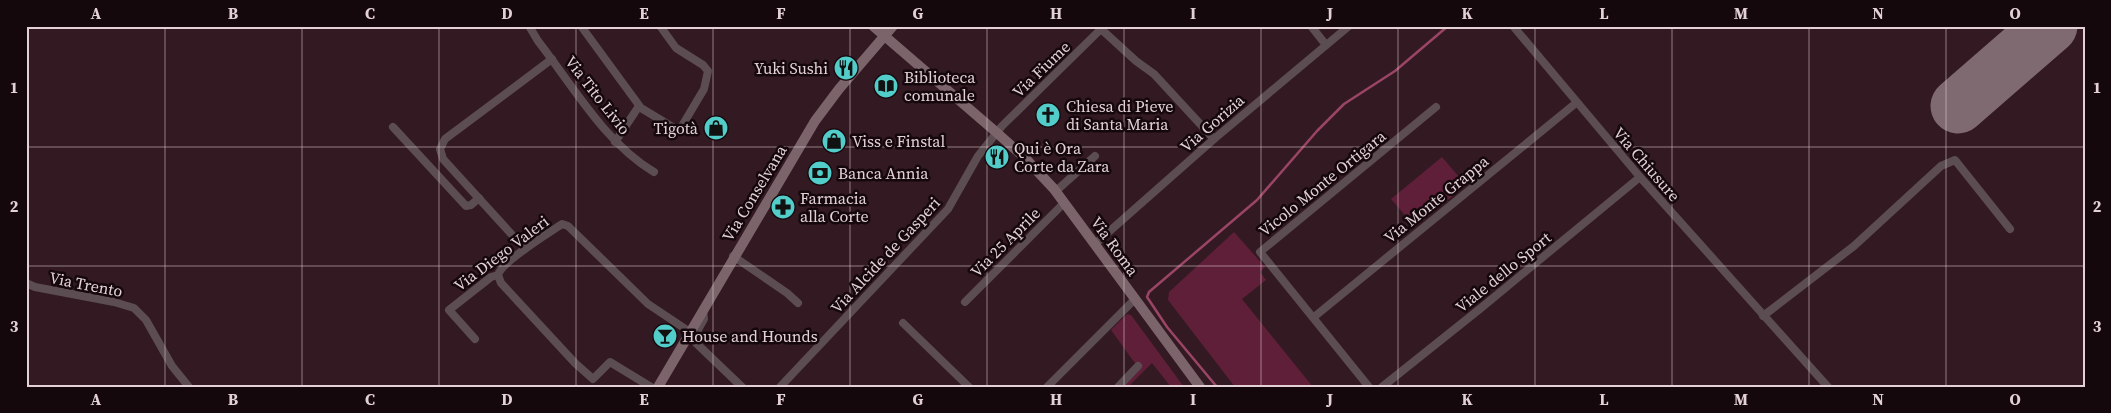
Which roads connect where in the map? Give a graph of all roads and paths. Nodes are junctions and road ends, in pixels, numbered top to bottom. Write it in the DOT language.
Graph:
graph roads {
  1 [pos="529,26"];
  2 [pos="581,26"];
  3 [pos="660,26"];
  4 [pos="873,26"];
  5 [pos="893,26"];
  6 [pos="1311,26"];
  7 [pos="1349,26"];
  8 [pos="1513,26"];
  9 [pos="1103,28"];
  10 [pos="884,36"];
  11 [pos="1326,45"];
  12 [pos="552,59"];
  13 [pos="1576,103"];
  14 [pos="639,106"];
  15 [pos="1436,107"];
  16 [pos="393,126"];
  17 [pos="996,132"];
  18 [pos="1214,139"];
  19 [pos="615,142"];
  20 [pos="1095,156"];
  21 [pos="654,172"];
  22 [pos="1640,177"];
  23 [pos="1056,191"];
  24 [pos="479,198"];
  25 [pos="1064,203"];
  26 [pos="2010,229"];
  27 [pos="1095,244"];
  28 [pos="525,249"];
  29 [pos="734,256"];
  30 [pos="498,275"];
  31 [pos="26,283"];
  32 [pos="1135,299"];
  33 [pos="965,302"];
  34 [pos="798,304"];
  35 [pos="703,310"];
  36 [pos="1314,316"];
  37 [pos="1763,316"];
  38 [pos="903,323"];
  39 [pos="690,332"];
  40 [pos="475,339"];
  41 [pos="1138,366"];
  42 [pos="593,379"];
  43 [pos="189,387"];
  44 [pos="586,387"];
  45 [pos="651,387"];
  46 [pos="658,387"];
  47 [pos="742,387"];
  48 [pos="780,387"];
  49 [pos="969,387"];
  50 [pos="1047,387"];
  51 [pos="1118,387"];
  52 [pos="1200,387"];
  53 [pos="1370,387"];
  54 [pos="1382,387"];
  55 [pos="1828,387"];
  1 -- 12 [label="street, Via Tito Livio"];
  2 -- 14 [label="street"];
  3 -- 14 [label="street"];
  4 -- 10 [label="main road, Via Roma"];
  5 -- 10 [label="main road, Via Conselvana"];
  6 -- 11 [label="street"];
  7 -- 11 [label="street, Via Gorizia"];
  8 -- 13 [label="street, Via Chiusure"];
  9 -- 17 [label="street, Via Fiume"];
  9 -- 18 [label="street"];
  10 -- 17 [label="main road, Via Roma"];
  10 -- 29 [label="main road, Via Conselvana"];
  11 -- 18 [label="street, Via Gorizia"];
  12 -- 19 [label="street, Via Tito Livio"];
  12 -- 24 [label="street"];
  13 -- 22 [label="street, Via Chiusure"];
  13 -- 36 [label="street, Via Monte Grappa"];
  14 -- 19 [label="street"];
  15 -- 36 [label="street, Vicolo Monte Ortigara"];
  16 -- 24 [label="street"];
  17 -- 23 [label="main road, Via Roma"];
  17 -- 48 [label="street, Via Alcide de Gasperi"];
  18 -- 27 [label="street, Via Gorizia"];
  19 -- 21 [label="street, Via Tito Livio"];
  20 -- 23 [label="street"];
  22 -- 37 [label="street, Via Chiusure"];
  22 -- 54 [label="street, Viale dello Sport"];
  23 -- 25 [label="main road, Via Roma"];
  24 -- 28 [label="street"];
  25 -- 27 [label="main road, Via Roma"];
  25 -- 33 [label="street, Via 25 Aprile"];
  26 -- 37 [label="street"];
  27 -- 32 [label="main road, Via Roma"];
  28 -- 30 [label="street, Via Diego Valeri"];
  28 -- 39 [label="street, Via Diego Valeri"];
  29 -- 34 [label="street"];
  29 -- 35 [label="main road, Via Conselvana"];
  30 -- 40 [label="street, Via Diego Valeri"];
  30 -- 42 [label="street"];
  31 -- 43 [label="street, Via Trento"];
  32 -- 50 [label="street"];
  32 -- 52 [label="main road, Via Roma"];
  35 -- 39 [label="main road, Via Conselvana"];
  35 -- 47 [label="street"];
  36 -- 53 [label="street"];
  37 -- 55 [label="street, Via Chiusure"];
  38 -- 49 [label="street"];
  39 -- 46 [label="main road, Via Conselvana"];
  41 -- 51 [label="street"];
  42 -- 44 [label="street"];
  42 -- 45 [label="street"];
}
